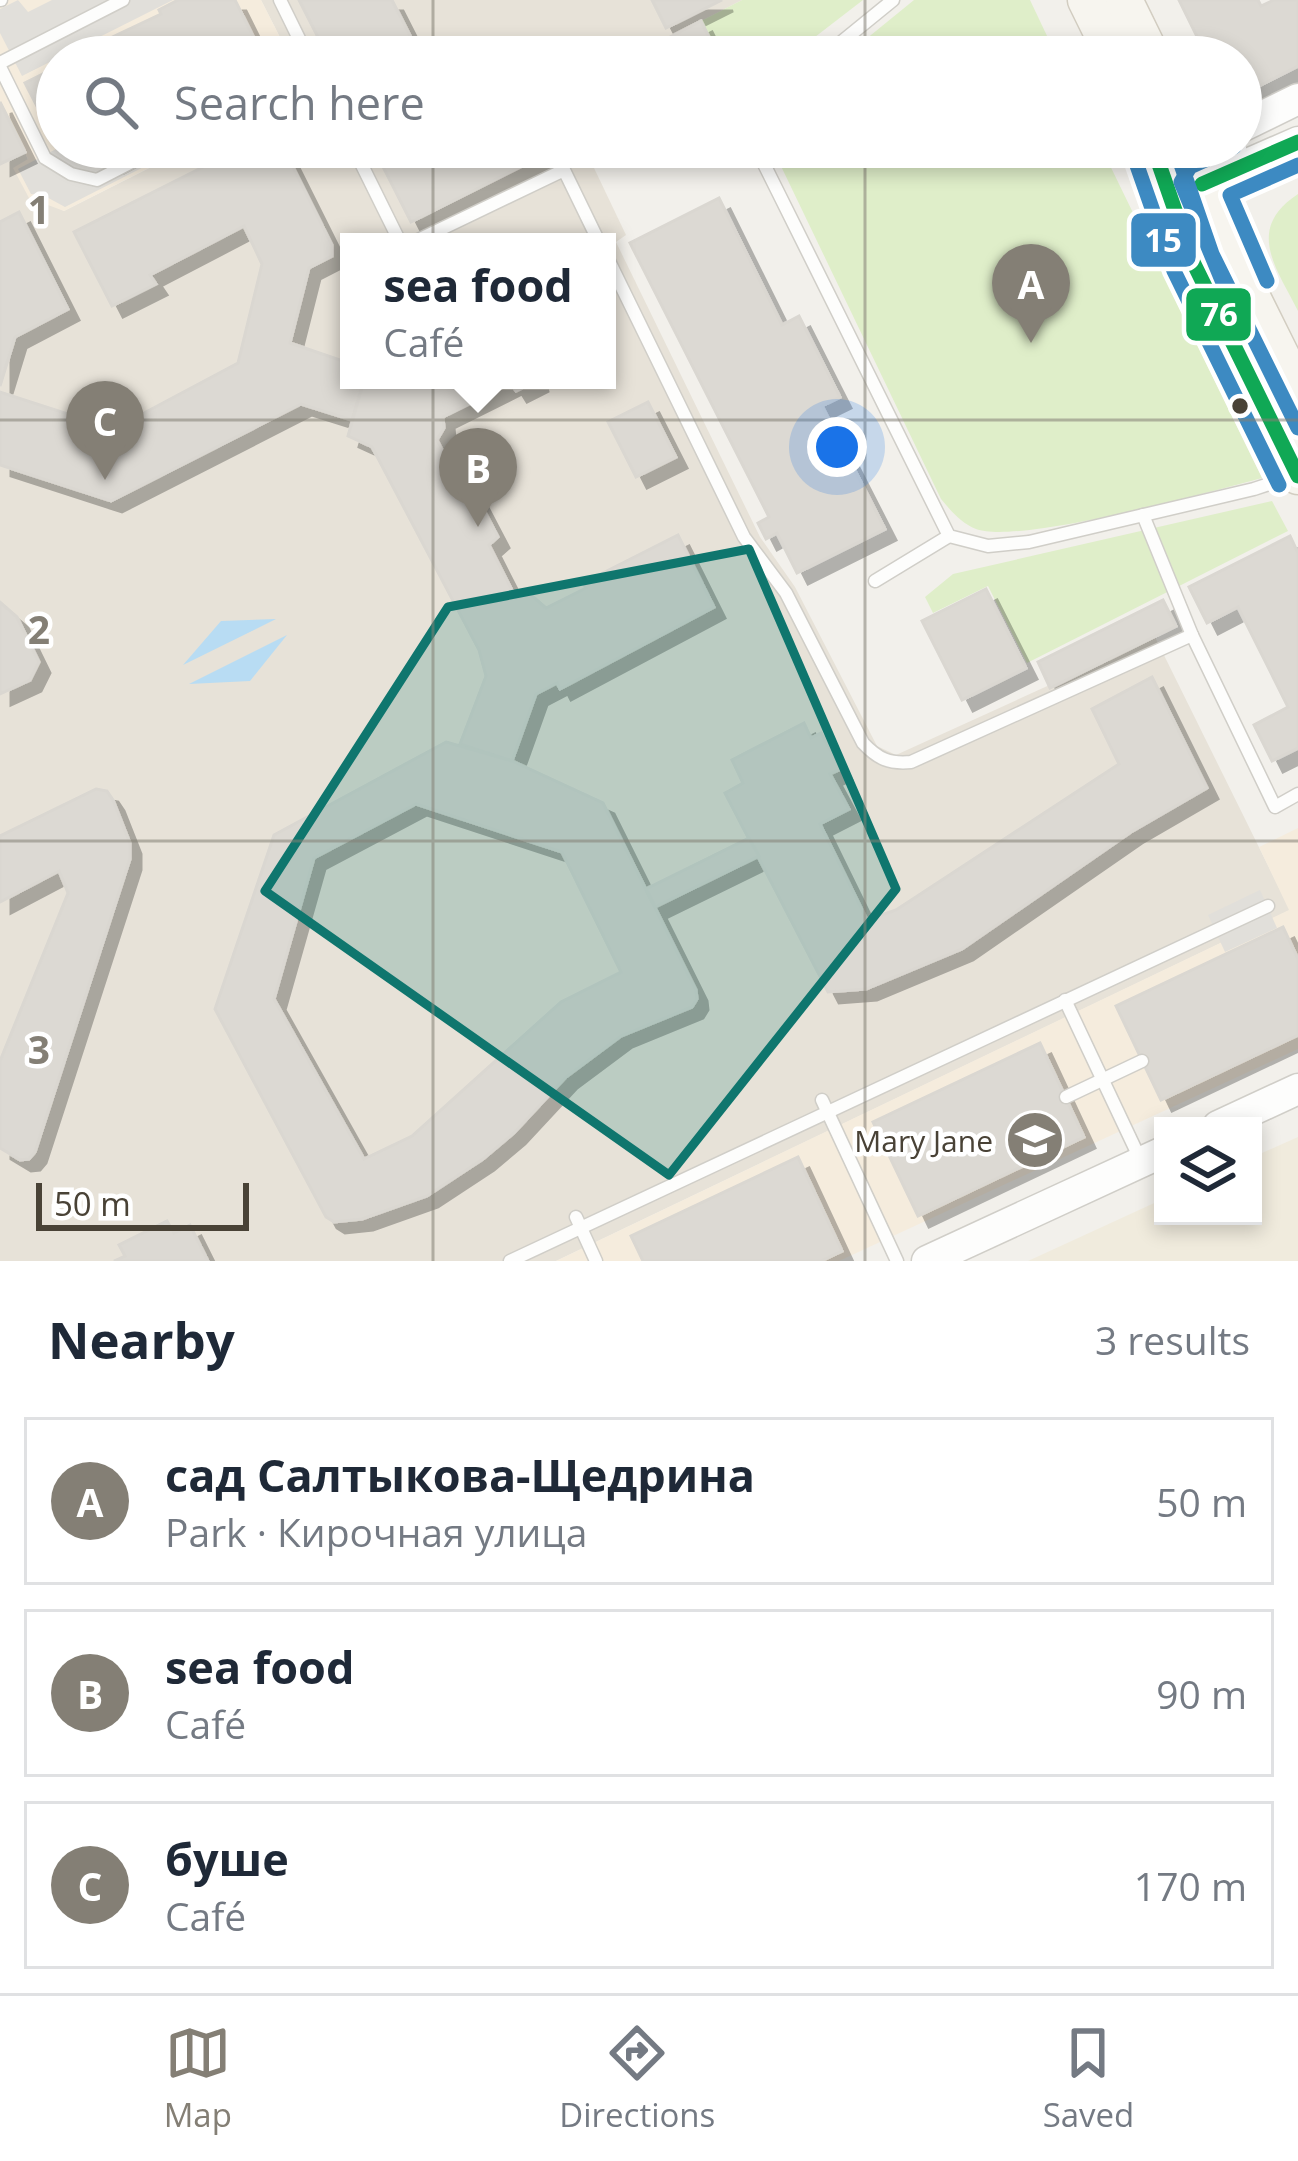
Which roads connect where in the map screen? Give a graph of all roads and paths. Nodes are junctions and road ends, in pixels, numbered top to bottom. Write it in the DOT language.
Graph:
graph roads {
  1 [pos="123,0"];
  2 [pos="280,0"];
  3 [pos="893,0"];
  4 [pos="1086,0"];
  5 [pos="1124,0"];
  6 [pos="55,36"];
  7 [pos="298,36"];
  8 [pos="849,36"];
  9 [pos="1104,36"];
  10 [pos="1142,36"];
  11 [pos="36,46"];
  12 [pos="0,65"];
  13 [pos="1298,99"];
  14 [pos="1262,117"];
  15 [pos="36,139"];
  16 [pos="1298,142"];
  17 [pos="1262,149"];
  18 [pos="61,168"];
  19 [pos="120,168"];
  20 [pos="363,168"];
  21 [pos="766,168"];
  22 [pos="1190,168"];
  23 [pos="1192,168"];
  24 [pos="396,233"];
  25 [pos="433,233"];
  26 [pos="595,233"];
  27 [pos="616,275"];
  28 [pos="1298,391"];
  29 [pos="1298,476"];
  30 [pos="1143,515"];
  31 [pos="949,536"];
  32 [pos="875,580"];
  33 [pos="1192,635"];
  34 [pos="1298,794"];
  35 [pos="1268,907"];
  36 [pos="1059,998"];
  37 [pos="1142,1061"];
  38 [pos="1103,1080"];
  39 [pos="1298,1089"];
  40 [pos="1066,1097"];
  41 [pos="825,1106"];
  42 [pos="1237,1117"];
  43 [pos="1152,1157"];
  44 [pos="578,1223"];
  45 [pos="510,1261"];
  46 [pos="596,1261"];
  47 [pos="897,1261"];
  48 [pos="927,1261"];
  1 -- 6 [label="lane"];
  2 -- 7 [label="lane"];
  3 -- 8 [label="lane"];
  4 -- 9 [label="main road"];
  5 -- 10 [label="main road"];
  11 -- 12 [label="lane"];
  12 -- 15 [label="lane"];
  13 -- 14 [label="street"];
  16 -- 17 [label="street"];
  18 -- 19 [label="lane"];
  20 -- 24 [label="lane"];
  21 -- 31 [label="lane"];
  22 -- 29 [label="main road"];
  23 -- 28 [label="main road"];
  25 -- 26 [label="lane"];
  27 -- 33 [label="lane"];
  29 -- 30 [label="lane"];
  30 -- 31 [label="lane"];
  30 -- 33 [label="lane"];
  31 -- 32 [label="lane"];
  33 -- 34 [label="lane"];
  35 -- 36 [label="lane"];
  36 -- 38 [label="lane"];
  36 -- 41 [label="lane"];
  37 -- 38 [label="lane"];
  38 -- 40 [label="lane"];
  38 -- 43 [label="lane"];
  39 -- 42 [label="street"];
  41 -- 44 [label="lane"];
  41 -- 47 [label="lane"];
  43 -- 48 [label="street"];
  44 -- 45 [label="lane"];
  44 -- 46 [label="lane"];
}
